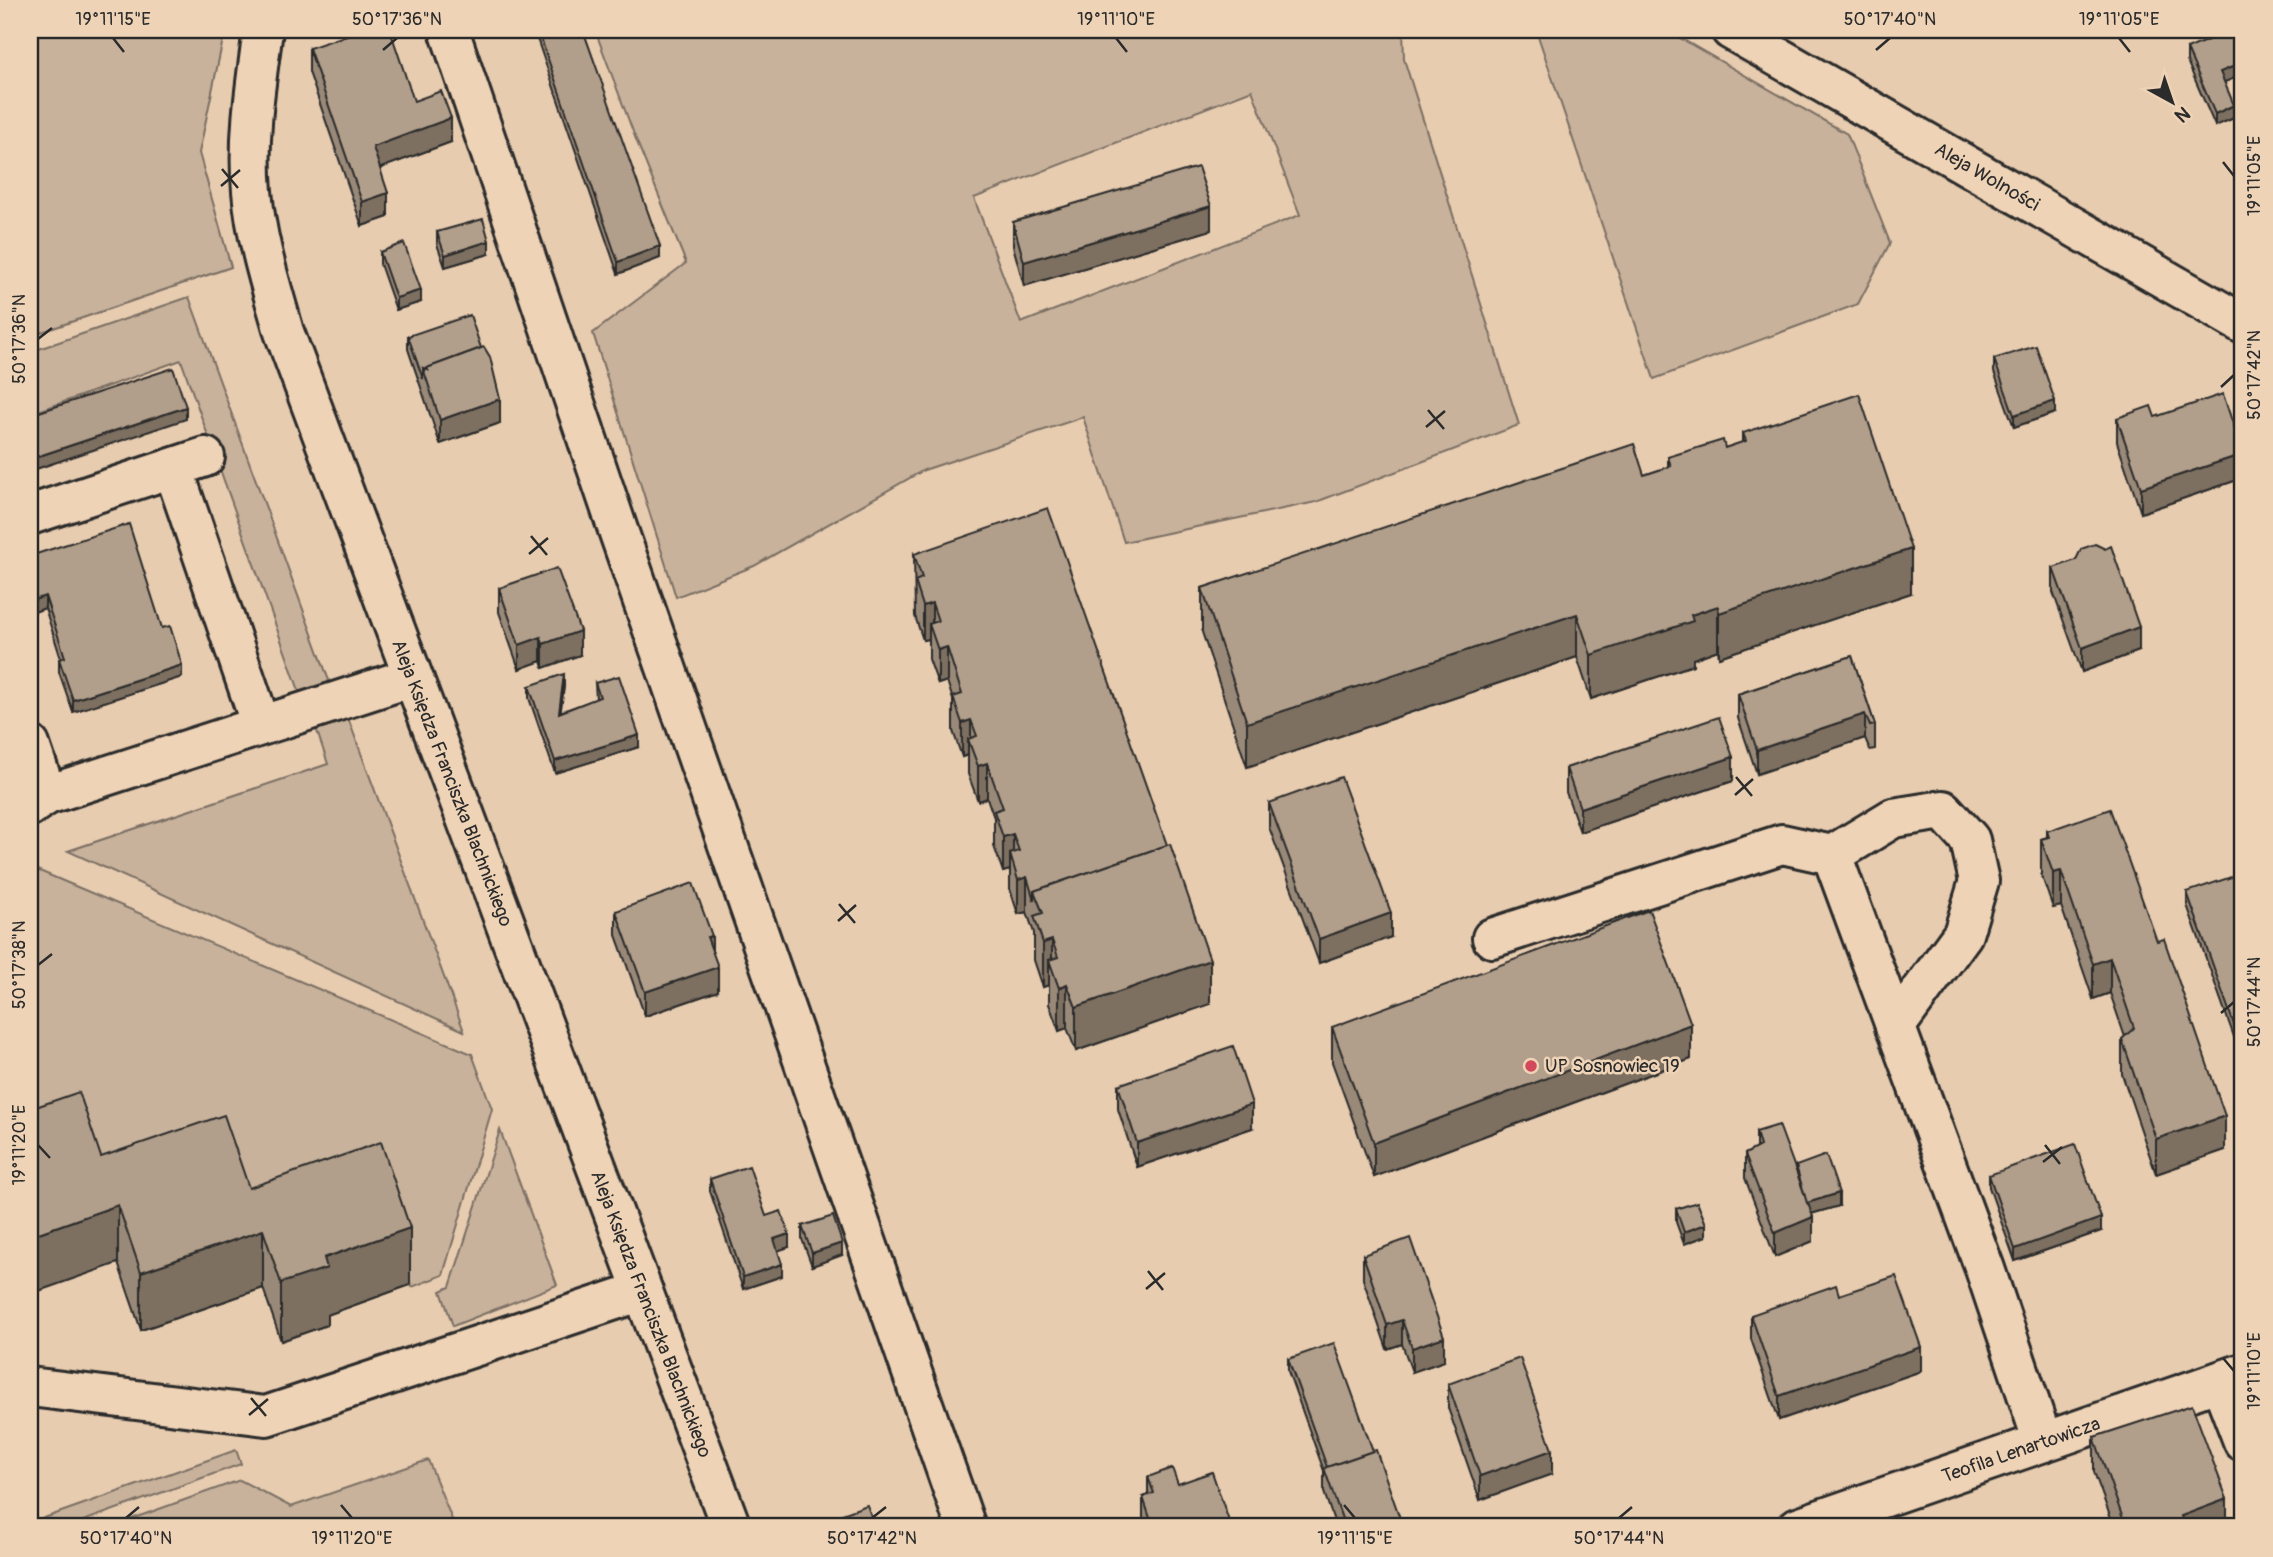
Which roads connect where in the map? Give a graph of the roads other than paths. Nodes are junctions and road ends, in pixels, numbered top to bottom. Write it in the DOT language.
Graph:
graph roads {
  1 [pos="262,30"];
  2 [pos="449,30"];
  3 [pos="1731,30"];
  4 [pos="2243,324"];
  5 [pos="30,514"];
  6 [pos="412,677"];
  7 [pos="261,724"];
  8 [pos="30,746"];
  9 [pos="38,801"];
  10 [pos="1832,855"];
  11 [pos="1492,938"];
  12 [pos="1895,1027"];
  13 [pos="642,1291"];
  14 [pos="2232,1377"];
  15 [pos="30,1387"];
  16 [pos="2243,1441"];
  17 [pos="2043,1442"];
  18 [pos="730,1525"];
  19 [pos="967,1527"];
  20 [pos="1798,1527"];
  1 -- 6 [label="street, Aleja Księdza Franciszka Blachnickiego"];
  2 -- 19 [label="street"];
  3 -- 4 [label="street, Aleja Wolności"];
  5 -- 7 [label="street"];
  6 -- 7 [label="street"];
  6 -- 13 [label="street, Aleja Księdza Franciszka Blachnickiego"];
  7 -- 9 [label="street"];
  8 -- 9 [label="street"];
  10 -- 11 [label="street"];
  10 -- 12 [label="street"];
  10 -- 12 [label="street"];
  12 -- 17 [label="street"];
  13 -- 15 [label="street"];
  13 -- 18 [label="street, Aleja Księdza Franciszka Blachnickiego"];
  14 -- 16 [label="street"];
  14 -- 17 [label="street, Teofila Lenartowicza"];
  17 -- 20 [label="street, Teofila Lenartowicza"];
}
